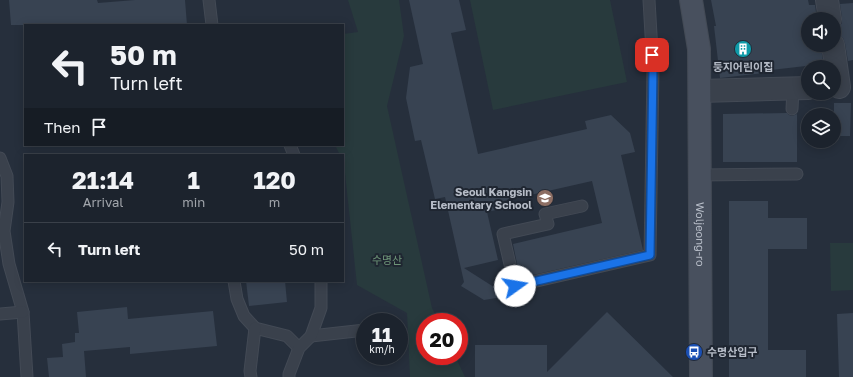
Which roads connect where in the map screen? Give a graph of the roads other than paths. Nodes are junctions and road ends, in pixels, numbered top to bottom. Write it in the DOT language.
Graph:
graph roads {
  1 [pos="209,0"];
  2 [pos="649,0"];
  3 [pos="691,0"];
  4 [pos="827,0"];
  5 [pos="829,12"];
  6 [pos="212,24"];
  7 [pos="834,52"];
  8 [pos="842,88"];
  9 [pos="700,91"];
  10 [pos="798,95"];
  11 [pos="0,158"];
  12 [pos="797,174"];
  13 [pos="700,175"];
  14 [pos="582,206"];
  15 [pos="234,282"];
  16 [pos="321,282"];
  17 [pos="22,312"];
  18 [pos="0,314"];
  19 [pos="255,328"];
  20 [pos="356,331"];
  21 [pos="311,336"];
  22 [pos="299,348"];
  23 [pos="27,377"];
  24 [pos="251,377"];
  25 [pos="289,377"];
  26 [pos="702,377"];
  1 -- 6 [label="lane"];
  2 -- 14 [label="lane"];
  3 -- 9 [label="street, Woljeong-ro"];
  4 -- 5 [label="street"];
  7 -- 8 [label="street"];
  9 -- 10 [label="street"];
  9 -- 13 [label="street, Woljeong-ro"];
  11 -- 17 [label="lane"];
  12 -- 13 [label="lane"];
  13 -- 26 [label="street, Woljeong-ro"];
  15 -- 19 [label="lane"];
  16 -- 21 [label="lane"];
  17 -- 18 [label="lane"];
  17 -- 23 [label="lane"];
  19 -- 22 [label="lane"];
  19 -- 24 [label="lane"];
  20 -- 21 [label="lane"];
  21 -- 22 [label="lane"];
  22 -- 25 [label="lane"];
}
